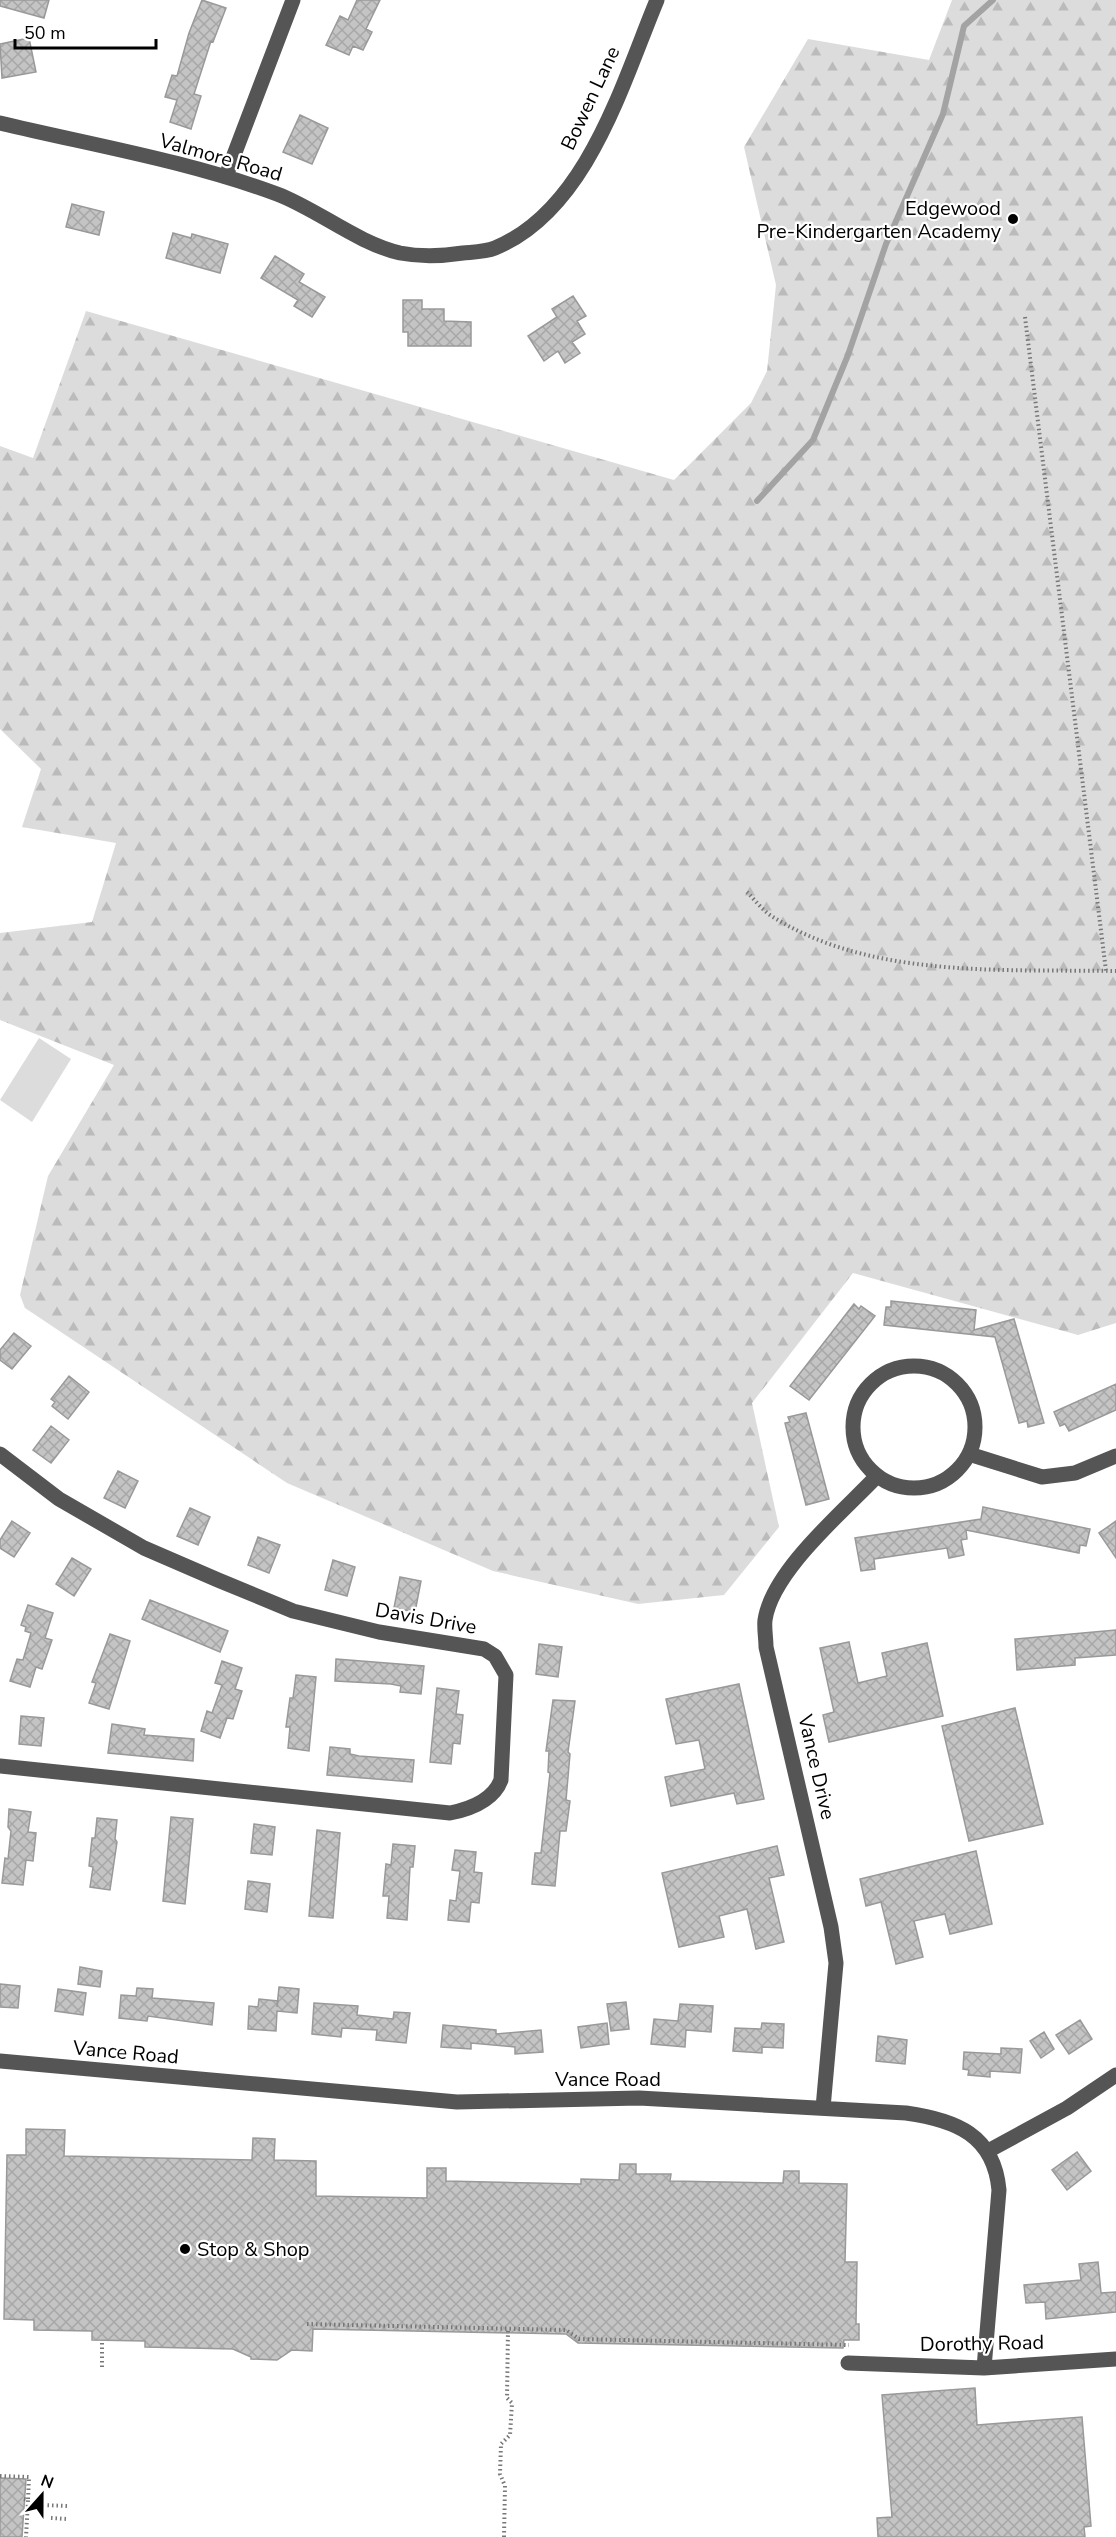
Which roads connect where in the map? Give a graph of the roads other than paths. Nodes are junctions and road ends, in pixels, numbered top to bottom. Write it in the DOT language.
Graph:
graph roads {
  1 [pos="293,0"];
  2 [pos="657,0"];
  3 [pos="0,123"];
  4 [pos="226,176"];
  5 [pos="493,249"];
  6 [pos="0,1454"];
  7 [pos="969,1454"];
  8 [pos="1116,1456"];
  9 [pos="877,1476"];
  10 [pos="0,1766"];
  11 [pos="0,2061"];
  12 [pos="1116,2076"];
  13 [pos="823,2108"];
  14 [pos="988,2151"];
  15 [pos="1116,2359"];
  16 [pos="848,2363"];
  17 [pos="984,2368"];
  1 -- 4 [label="street"];
  2 -- 5 [label="street, Bowen Lane"];
  3 -- 4 [label="street, Valmore Road"];
  4 -- 5 [label="street, Valmore Road"];
  6 -- 10 [label="street, Davis Drive"];
  7 -- 8 [label="street"];
  7 -- 9 [label="street"];
  7 -- 9 [label="street"];
  9 -- 13 [label="street, Vance Drive"];
  11 -- 13 [label="street, Vance Road"];
  12 -- 14 [label="street"];
  13 -- 14 [label="street, Vance Road"];
  14 -- 17 [label="street"];
  15 -- 17 [label="street, Dorothy Road"];
  16 -- 17 [label="street, Dorothy Road"];
}
